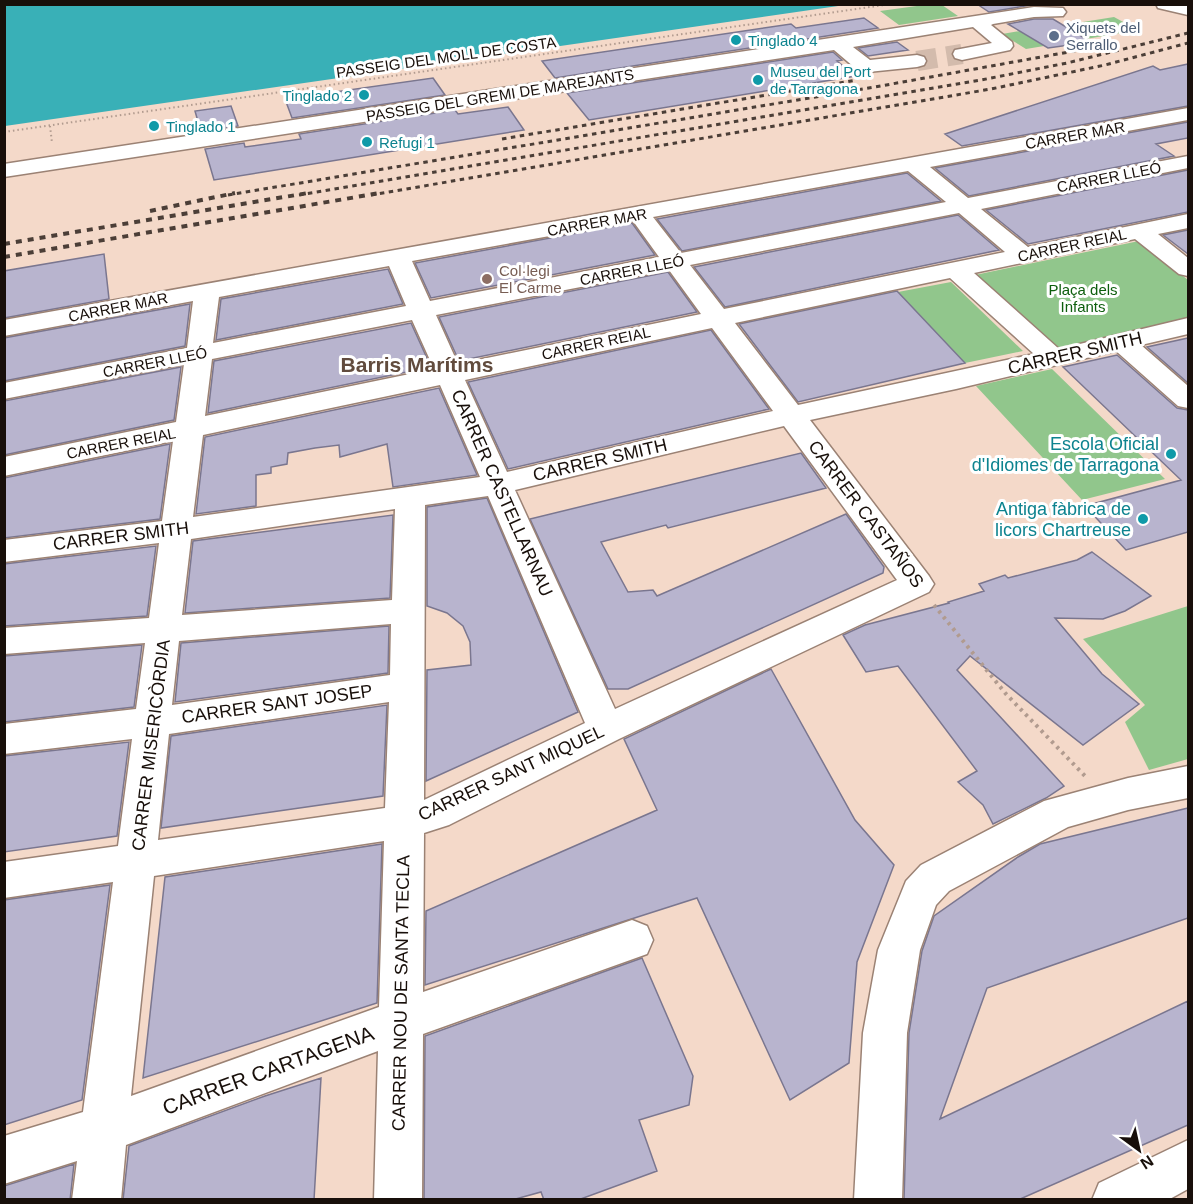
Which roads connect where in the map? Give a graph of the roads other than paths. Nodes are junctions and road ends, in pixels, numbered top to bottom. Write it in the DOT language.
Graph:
graph roads {
  1 [pos="1024,4"];
  2 [pos="1029,4"];
  3 [pos="1065,8"];
  4 [pos="991,20"];
  5 [pos="838,44"];
  6 [pos="962,54"];
  7 [pos="917,61"];
  8 [pos="1188,114"];
  9 [pos="1188,162"];
  10 [pos="913,164"];
  11 [pos="4,171"];
  12 [pos="962,205"];
  13 [pos="639,214"];
  14 [pos="1188,221"];
  15 [pos="1139,231"];
  16 [pos="1023,255"];
  17 [pos="398,258"];
  18 [pos="676,262"];
  19 [pos="955,269"];
  20 [pos="1188,269"];
  21 [pos="207,290"];
  22 [pos="422,311"];
  23 [pos="717,318"];
  24 [pos="1188,326"];
  25 [pos="4,328"];
  26 [pos="1123,343"];
  27 [pos="198,353"];
  28 [pos="1054,358"];
  29 [pos="449,374"];
  30 [pos="4,391"];
  31 [pos="1188,400"];
  32 [pos="792,415"];
  33 [pos="190,429"];
  34 [pos="4,467"];
  35 [pos="499,484"];
  36 [pos="410,498"];
  37 [pos="176,530"];
  38 [pos="4,551"];
  39 [pos="918,584"];
  40 [pos="407,611"];
  41 [pos="165,628"];
  42 [pos="4,641"];
  43 [pos="406,686"];
  44 [pos="152,722"];
  45 [pos="606,729"];
  46 [pos="4,739"];
  47 [pos="1188,782"];
  48 [pos="403,822"];
  49 [pos="136,859"];
  50 [pos="4,880"];
  51 [pos="632,940"];
  52 [pos="400,1021"];
  53 [pos="105,1129"];
  54 [pos="4,1160"];
  55 [pos="1188,1164"];
  56 [pos="96,1200"];
  57 [pos="398,1200"];
  58 [pos="878,1200"];
  59 [pos="1116,1200"];
  1 -- 4 [label="street, PASSEIG DEL GREMI DE MAREJANTS"];
  2 -- 3 [label="street"];
  3 -- 4 [label="street, PASSEIG DEL GREMI DE MAREJANTS"];
  4 -- 5 [label="street, PASSEIG DEL GREMI DE MAREJANTS"];
  4 -- 6 [label="street"];
  5 -- 7 [label="street"];
  5 -- 11 [label="street, PASSEIG DEL GREMI DE MAREJANTS"];
  8 -- 10 [label="street, CARRER MAR"];
  9 -- 12 [label="street, CARRER LLEÓ"];
  10 -- 12 [label="street"];
  10 -- 13 [label="street, CARRER MAR"];
  12 -- 16 [label="street"];
  12 -- 18 [label="street, CARRER LLEÓ"];
  13 -- 17 [label="street, CARRER MAR"];
  13 -- 18 [label="street, CARRER CASTAÑOS"];
  14 -- 15 [label="street, CARRER REIAL"];
  15 -- 16 [label="street, CARRER REIAL"];
  15 -- 20 [label="street"];
  16 -- 19 [label="street, CARRER REIAL"];
  17 -- 21 [label="street, CARRER MAR"];
  17 -- 22 [label="street, CARRER CASTELLARNAU"];
  18 -- 22 [label="street, CARRER LLEÓ"];
  18 -- 23 [label="street, CARRER CASTAÑOS"];
  19 -- 23 [label="street, CARRER REIAL"];
  19 -- 28 [label="street"];
  21 -- 25 [label="street, CARRER MAR"];
  21 -- 27 [label="street, CARRER MISERICÒRDIA"];
  22 -- 27 [label="street, CARRER LLEÓ"];
  22 -- 29 [label="street, CARRER CASTELLARNAU"];
  23 -- 29 [label="street, CARRER REIAL"];
  23 -- 32 [label="street, CARRER CASTAÑOS"];
  24 -- 26 [label="street, CARRER SMITH"];
  26 -- 28 [label="street, CARRER SMITH"];
  26 -- 31 [label="street"];
  27 -- 30 [label="street, CARRER LLEÓ"];
  27 -- 33 [label="street, CARRER MISERICÒRDIA"];
  28 -- 32 [label="street, CARRER SMITH"];
  29 -- 33 [label="street, CARRER REIAL"];
  29 -- 35 [label="street, CARRER CASTELLARNAU"];
  32 -- 35 [label="street, CARRER SMITH"];
  32 -- 39 [label="street, CARRER CASTAÑOS"];
  33 -- 34 [label="street, CARRER REIAL"];
  33 -- 37 [label="street, CARRER MISERICÒRDIA"];
  35 -- 36 [label="street, CARRER SMITH"];
  35 -- 45 [label="street, CARRER CASTELLARNAU"];
  36 -- 37 [label="street, CARRER SMITH"];
  36 -- 40 [label="street, CARRER NOU DE SANTA TECLA"];
  37 -- 38 [label="street, CARRER SMITH"];
  37 -- 41 [label="street, CARRER MISERICÒRDIA"];
  39 -- 45 [label="street, CARRER SANT MIQUEL"];
  40 -- 41 [label="street"];
  40 -- 43 [label="street, CARRER NOU DE SANTA TECLA"];
  41 -- 42 [label="street"];
  41 -- 44 [label="street, CARRER MISERICÒRDIA"];
  43 -- 44 [label="street, CARRER SANT JOSEP"];
  43 -- 48 [label="street, CARRER NOU DE SANTA TECLA"];
  44 -- 46 [label="street, CARRER SANT JOSEP"];
  44 -- 49 [label="street, CARRER MISERICÒRDIA"];
  45 -- 48 [label="street, CARRER SANT MIQUEL"];
  47 -- 58 [label="street"];
  48 -- 49 [label="street, CARRER SANT MIQUEL"];
  48 -- 52 [label="street, CARRER NOU DE SANTA TECLA"];
  49 -- 50 [label="street, CARRER SANT MIQUEL"];
  49 -- 53 [label="street, CARRER MISERICÒRDIA"];
  51 -- 52 [label="street, CARRER CARTAGENA"];
  52 -- 53 [label="street, CARRER CARTAGENA"];
  52 -- 57 [label="street, CARRER NOU DE SANTA TECLA"];
  53 -- 54 [label="street, CARRER CARTAGENA"];
  53 -- 56 [label="street, CARRER MISERICÒRDIA"];
  55 -- 59 [label="street"];
}
